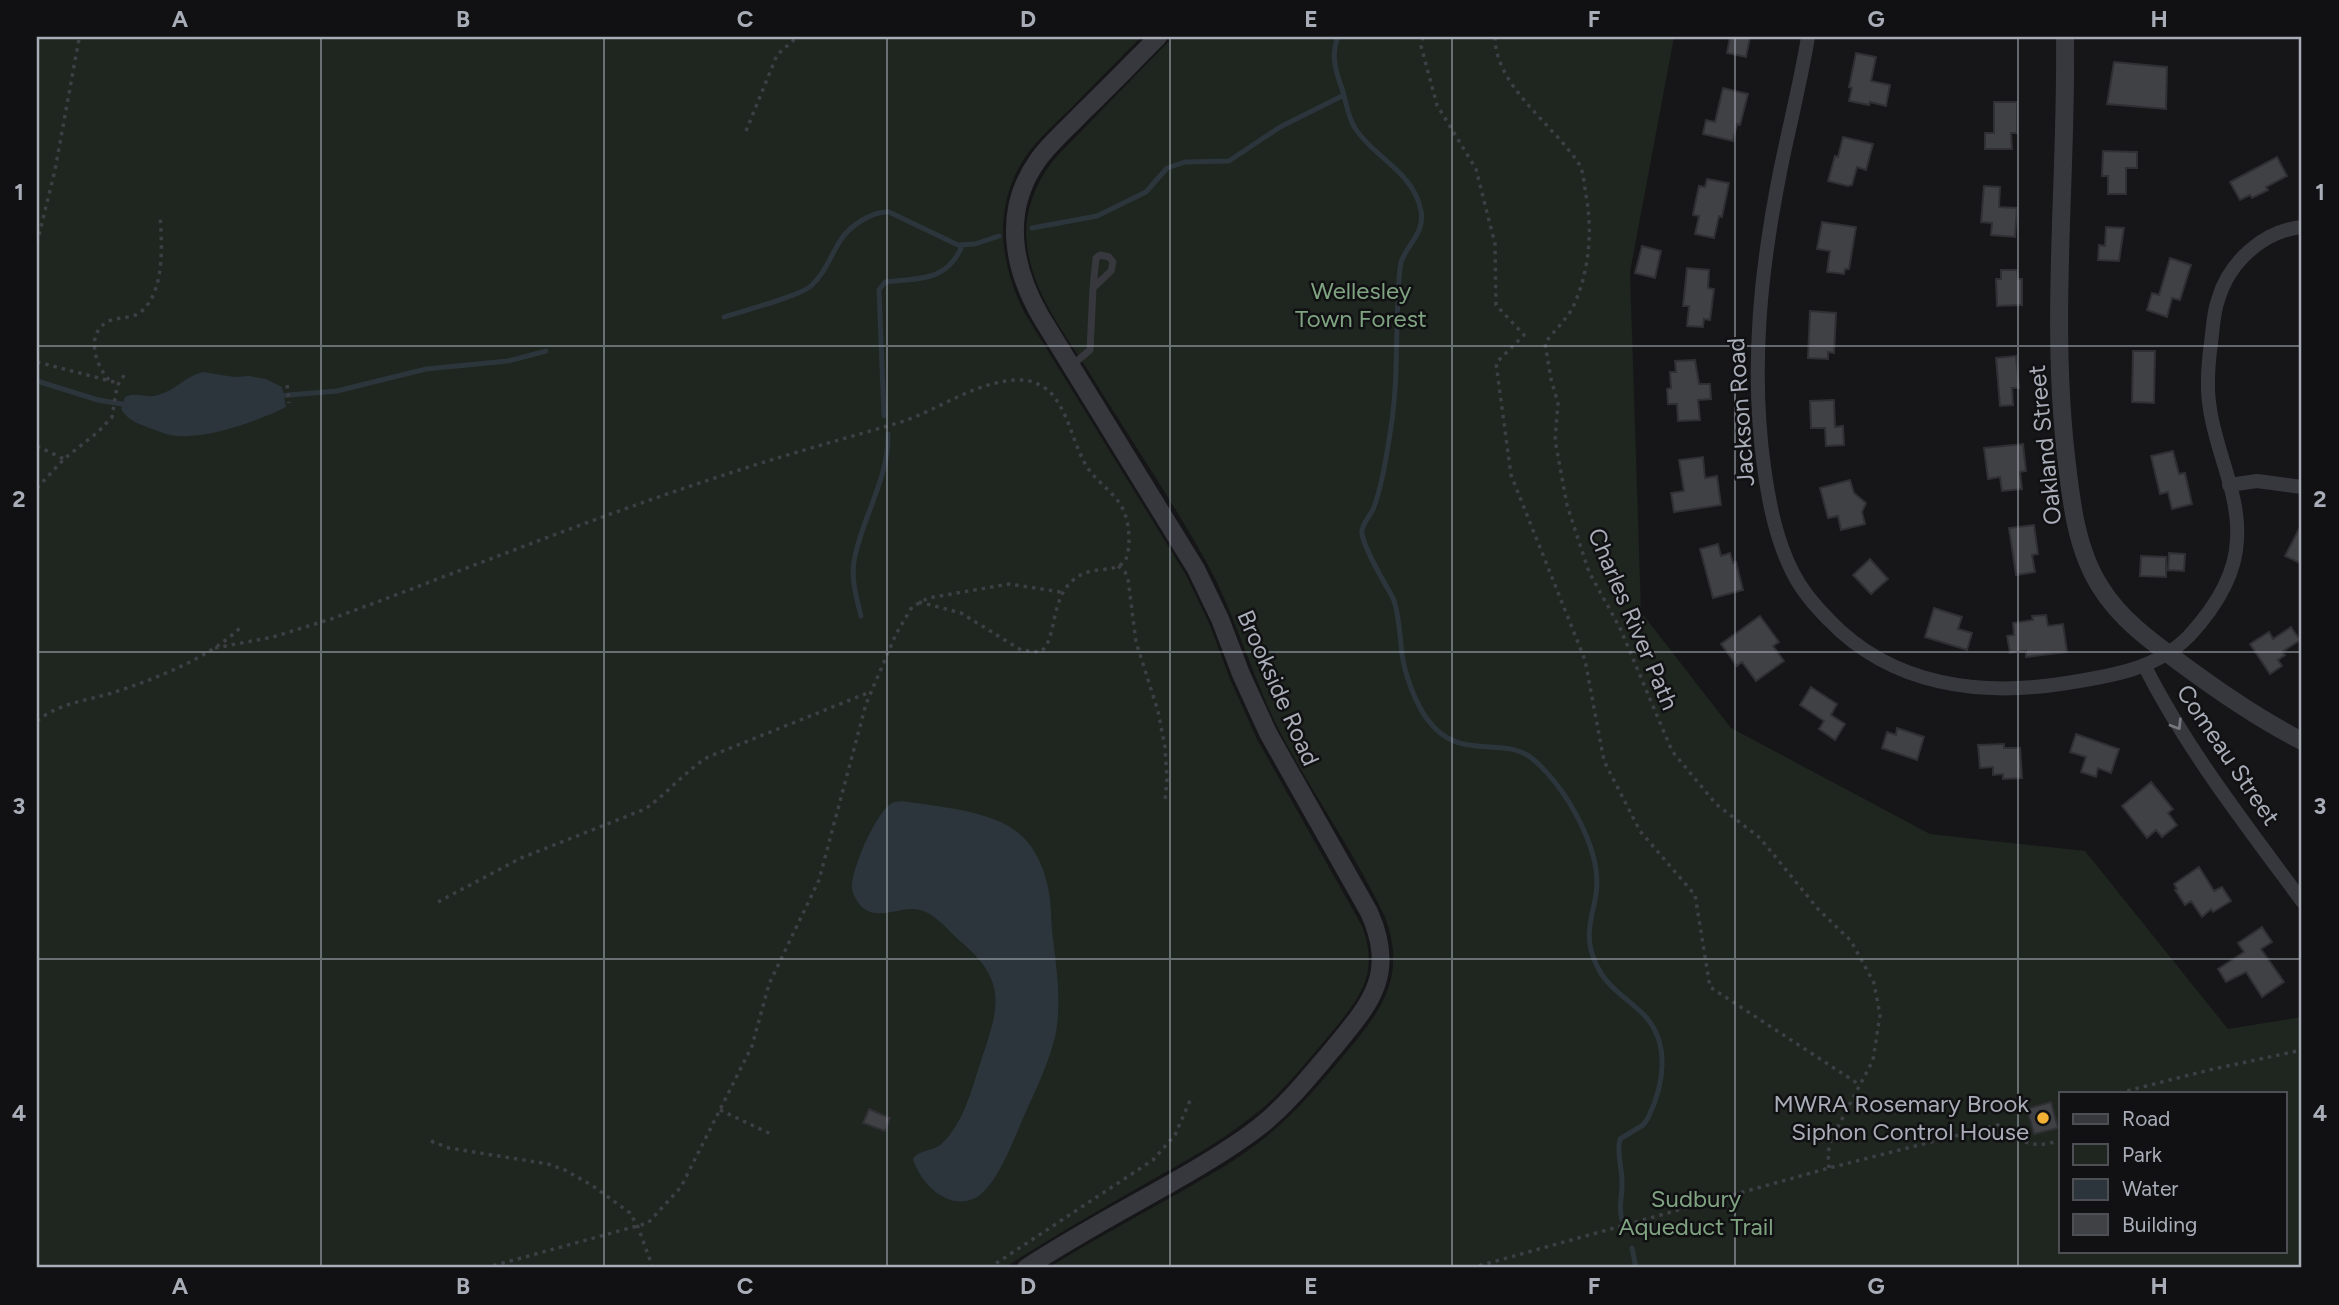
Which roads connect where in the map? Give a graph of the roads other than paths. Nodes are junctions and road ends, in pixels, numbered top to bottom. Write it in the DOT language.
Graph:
graph roads {
  1 [pos="1158,37"];
  2 [pos="1808,37"];
  3 [pos="2065,37"];
  4 [pos="2302,227"];
  5 [pos="1093,288"];
  6 [pos="1071,366"];
  7 [pos="2228,485"];
  8 [pos="2302,487"];
  9 [pos="2167,653"];
  10 [pos="2144,665"];
  11 [pos="2302,741"];
  12 [pos="2302,901"];
  13 [pos="1026,1268"];
  1 -- 6 [label="street, Brookside Road"];
  2 -- 10 [label="street, Jackson Road"];
  3 -- 9 [label="street, Oakland Street"];
  4 -- 7 [label="street, Jackson Road"];
  5 -- 6 [label="lane"];
  6 -- 13 [label="street, Brookside Road"];
  7 -- 8 [label="street"];
  7 -- 9 [label="street, Jackson Road"];
  9 -- 10 [label="street, Jackson Road"];
  9 -- 11 [label="street, Oakland Street"];
  10 -- 12 [label="street, Comeau Street, one-way"];
}
